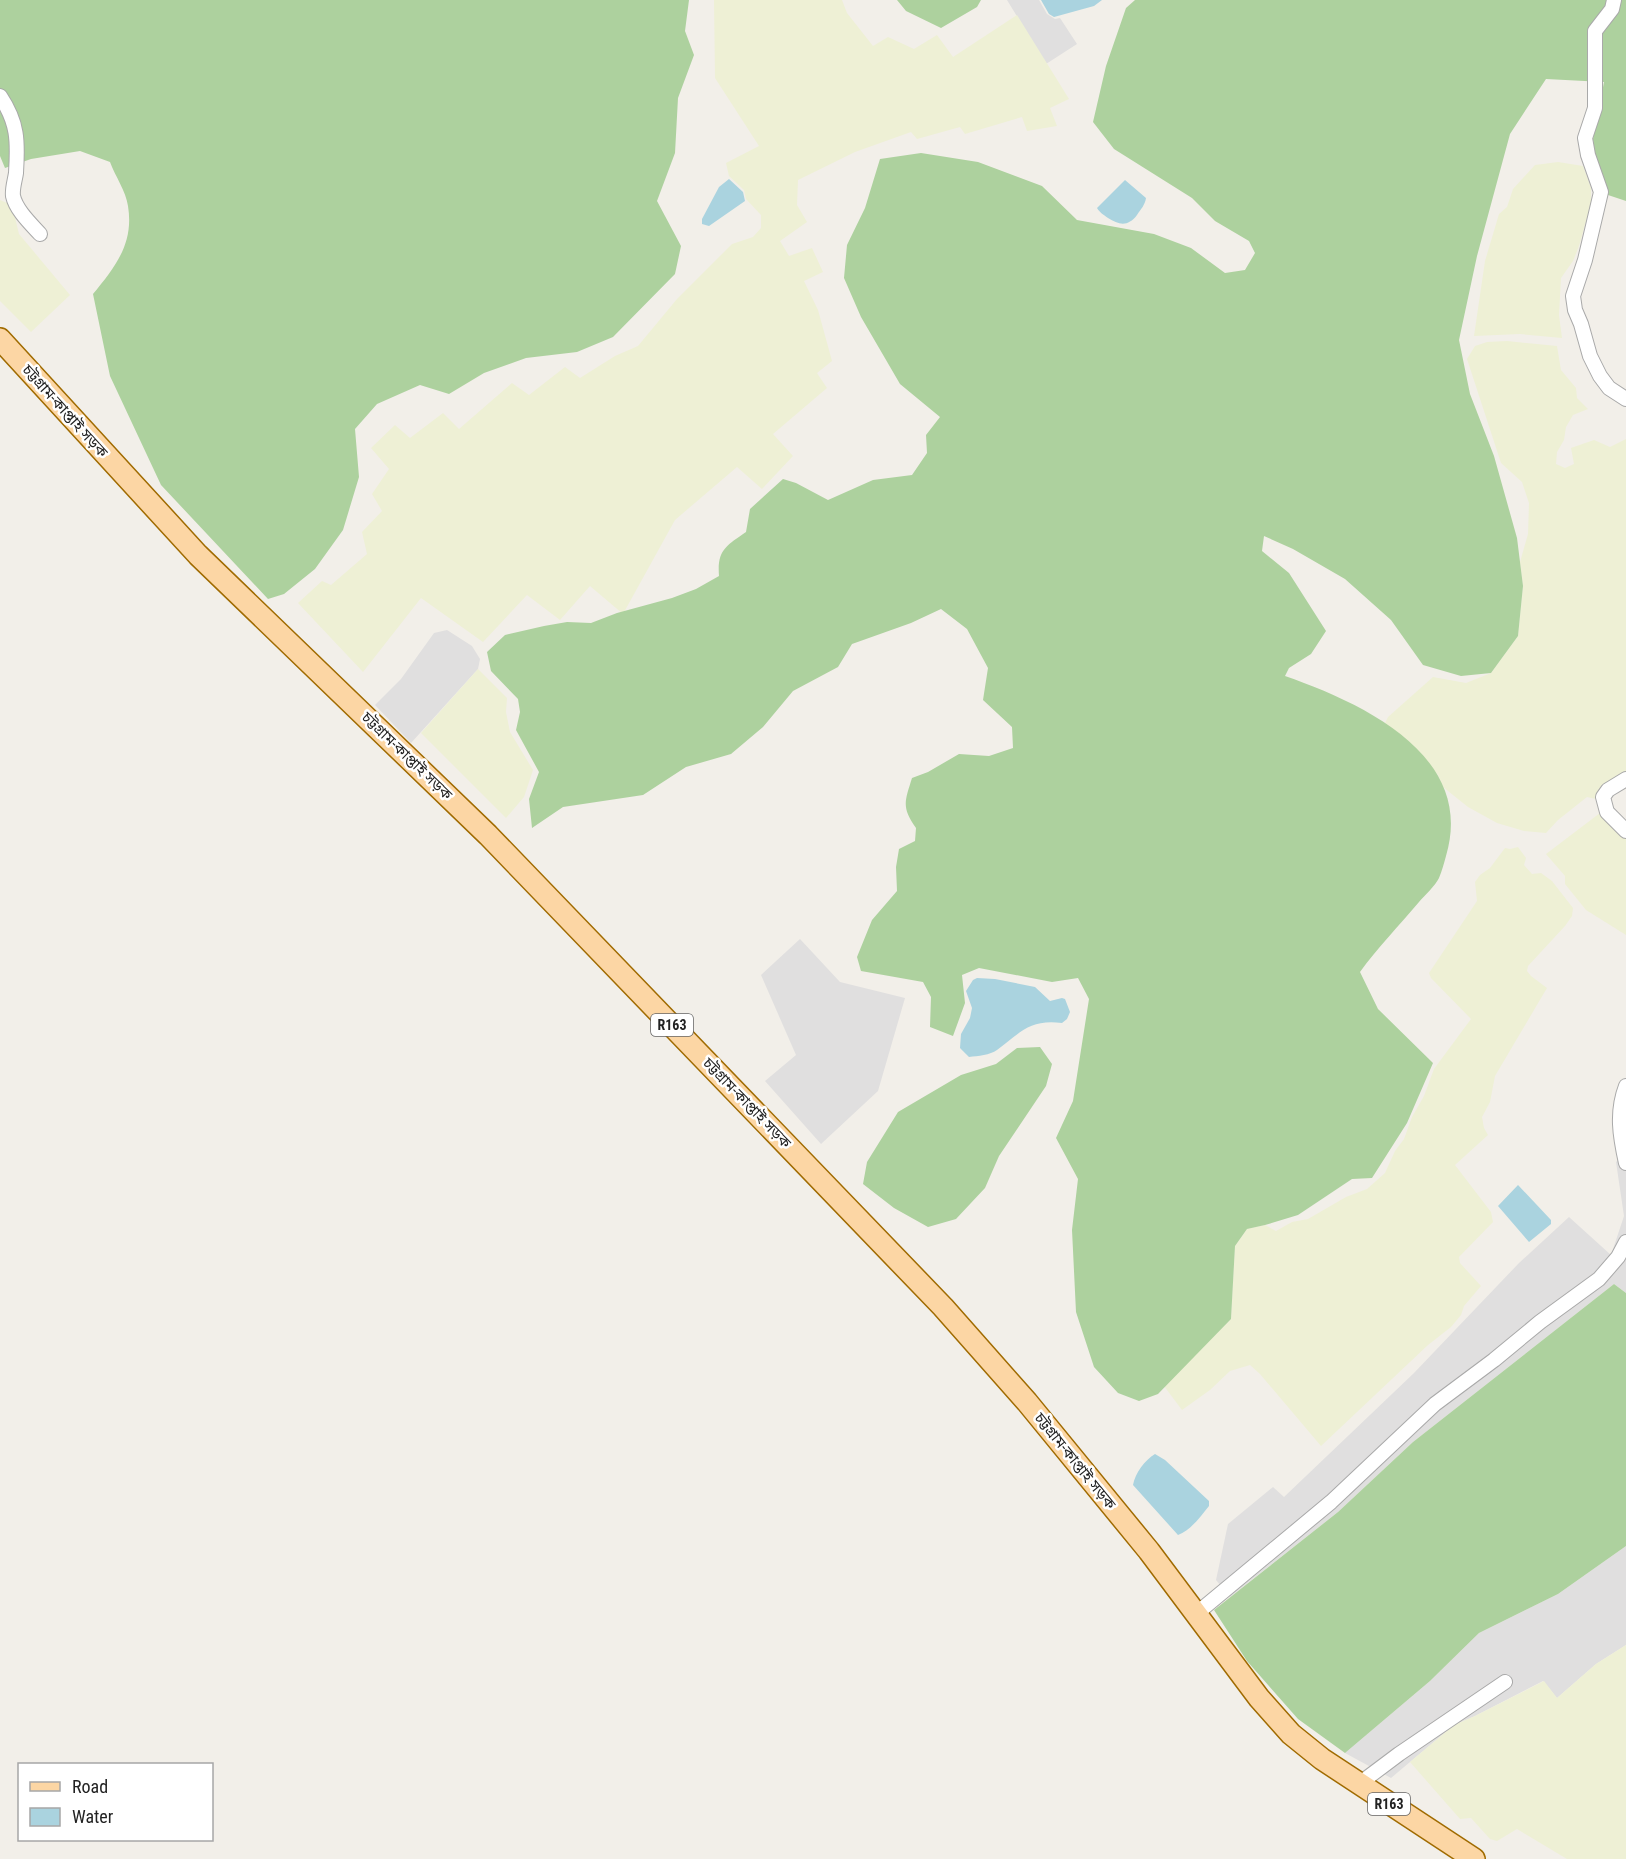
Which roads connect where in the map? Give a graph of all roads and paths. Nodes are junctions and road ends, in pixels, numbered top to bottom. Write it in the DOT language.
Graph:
graph roads {
  1 [pos="1614,0"];
  2 [pos="0,96"];
  3 [pos="40,234"];
  4 [pos="0,339"];
  5 [pos="1626,399"];
  6 [pos="1626,779"];
  7 [pos="1626,831"];
  8 [pos="1626,1086"];
  9 [pos="1626,1163"];
  10 [pos="1626,1242"];
  11 [pos="1196,1614"];
  12 [pos="1505,1682"];
  13 [pos="1359,1784"];
  14 [pos="1474,1859"];
  1 -- 5 [label="street"];
  2 -- 3 [label="street"];
  4 -- 11 [label="main road, চট্টগ্রাম-কাপ্তাই সড়ক / R163"];
  6 -- 7 [label="street"];
  8 -- 9 [label="street"];
  10 -- 11 [label="street"];
  11 -- 13 [label="main road, চট্টগ্রাম-কাপ্তাই সড়ক / R163"];
  12 -- 13 [label="street"];
  13 -- 14 [label="main road, R163"];
}
